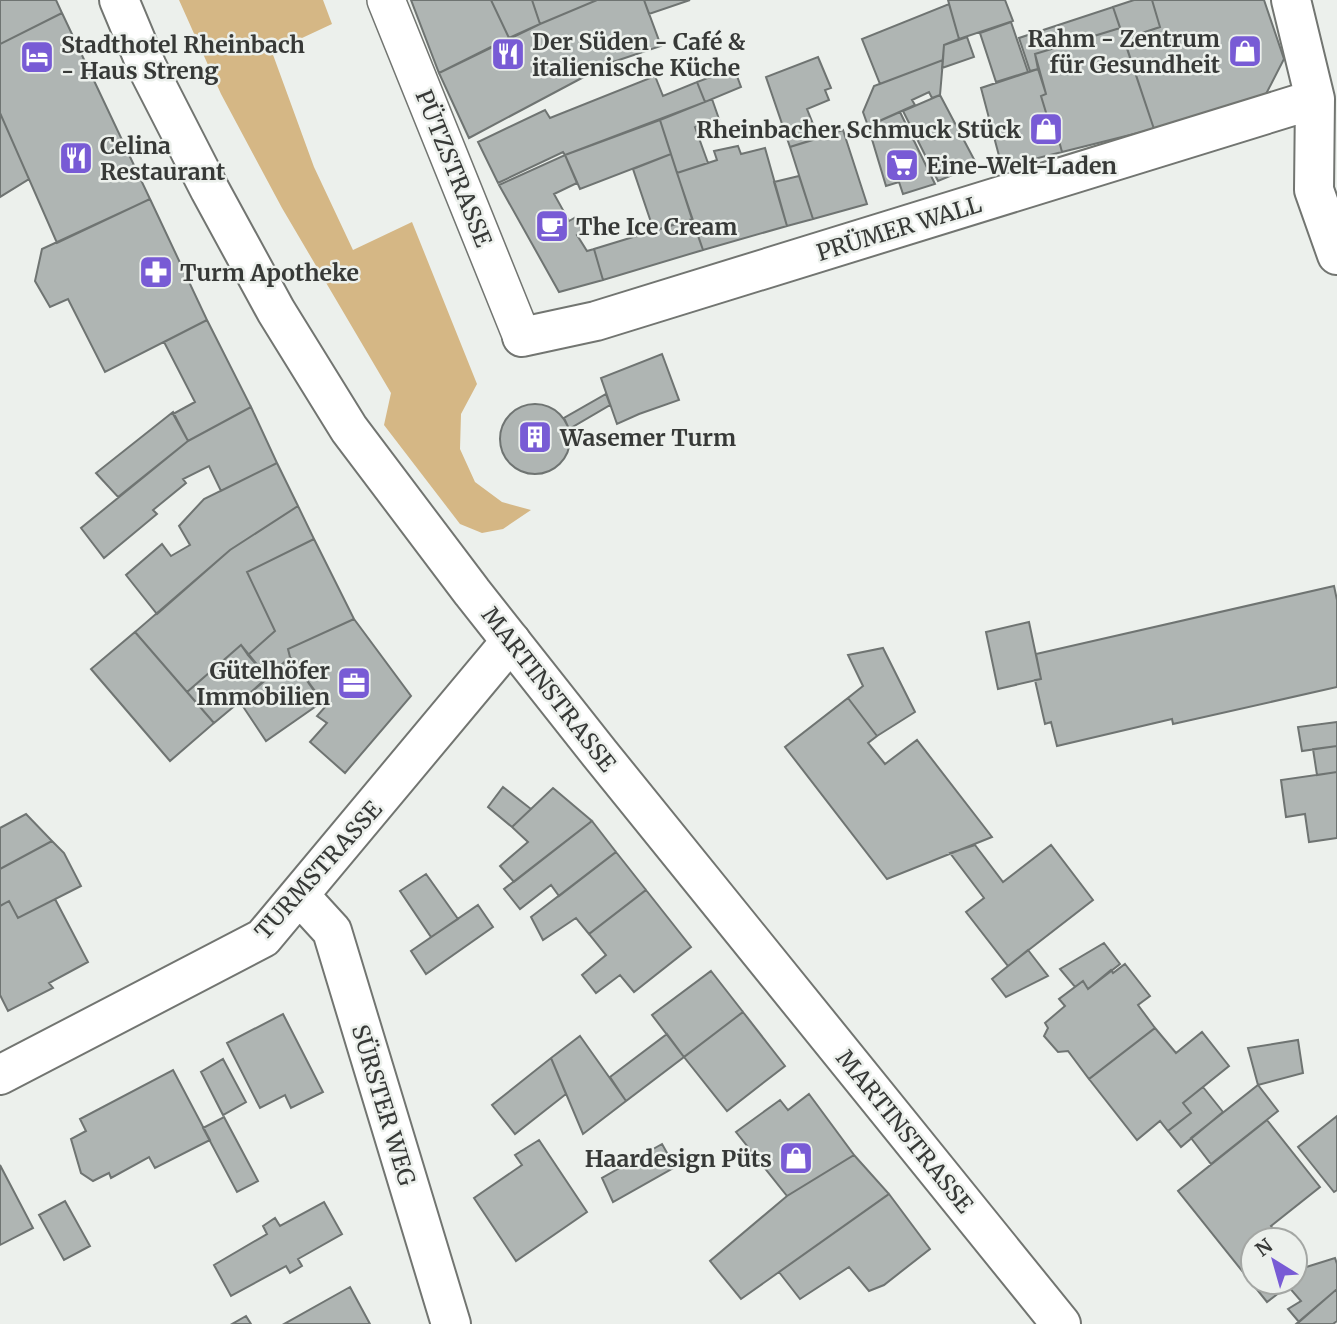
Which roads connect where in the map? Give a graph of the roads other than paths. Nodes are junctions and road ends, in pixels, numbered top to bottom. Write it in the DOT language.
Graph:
graph roads {
  1 [pos="120,0"];
  2 [pos="386,0"];
  3 [pos="1291,0"];
  4 [pos="1315,99"];
  5 [pos="1337,255"];
  6 [pos="522,337"];
  7 [pos="511,642"];
  8 [pos="300,896"];
  9 [pos="0,1075"];
  10 [pos="451,1324"];
  11 [pos="1060,1324"];
  1 -- 7 [label="street, MARTINSTRASSE"];
  2 -- 6 [label="street, PÜTZSTRASSE"];
  3 -- 4 [label="street"];
  4 -- 5 [label="street"];
  4 -- 6 [label="street, PRÜMER WALL"];
  7 -- 8 [label="street, TURMSTRASSE"];
  7 -- 11 [label="street, MARTINSTRASSE"];
  8 -- 9 [label="street, TURMSTRASSE"];
  8 -- 10 [label="street, SÜRSTER WEG"];
}
